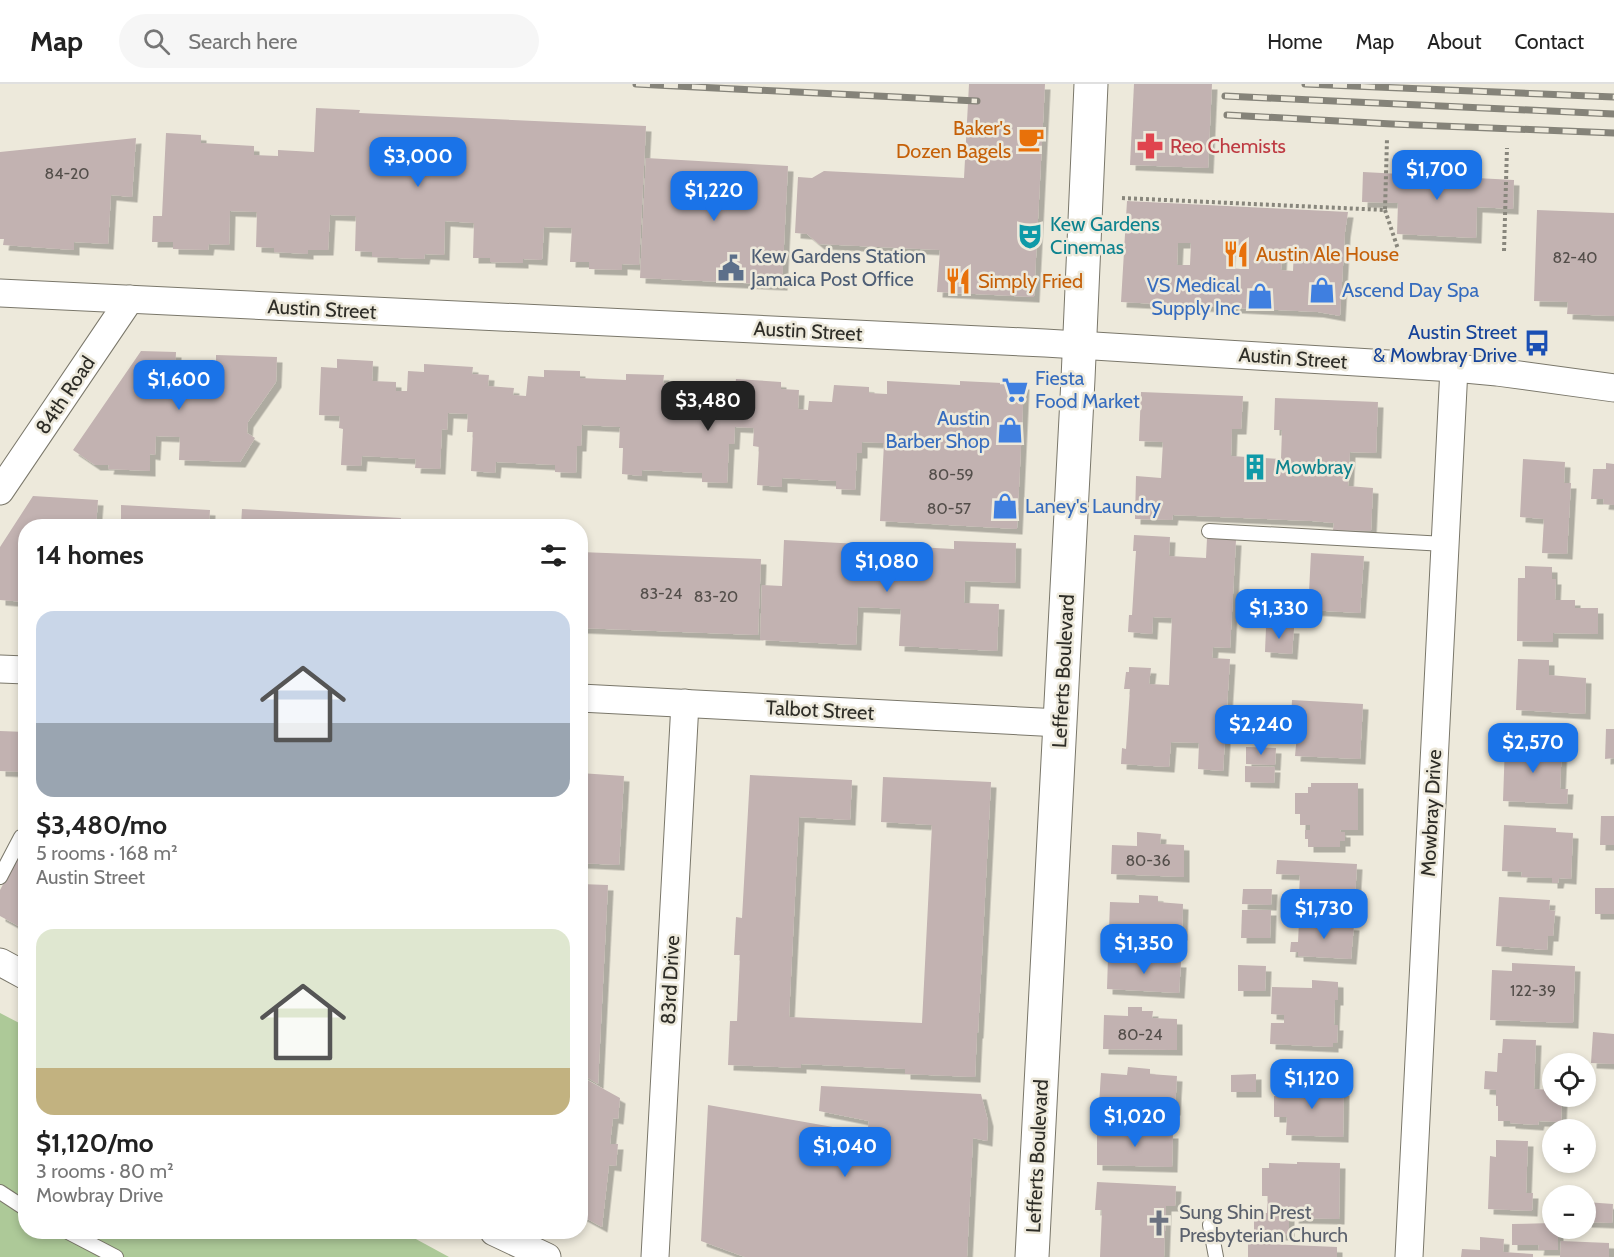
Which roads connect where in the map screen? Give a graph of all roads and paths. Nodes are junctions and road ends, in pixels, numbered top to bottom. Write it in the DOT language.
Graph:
graph roads {
  1 [pos="1091,84"];
  2 [pos="1387,139"];
  3 [pos="1507,148"];
  4 [pos="1122,198"];
  5 [pos="1385,210"];
  6 [pos="1398,249"];
  7 [pos="1504,251"];
  8 [pos="0,293"];
  9 [pos="130,299"];
  10 [pos="1080,344"];
  11 [pos="1454,369"];
  12 [pos="1614,388"];
  13 [pos="0,491"];
  14 [pos="1209,531"];
  15 [pos="1445,544"];
  16 [pos="0,669"];
  17 [pos="18,670"];
  18 [pos="588,698"];
  19 [pos="685,703"];
  20 [pos="1060,723"];
  21 [pos="18,843"];
  22 [pos="0,878"];
  23 [pos="0,962"];
  24 [pos="18,972"];
  25 [pos="0,1192"];
  26 [pos="18,1204"];
  27 [pos="1210,1225"];
  28 [pos="81,1239"];
  29 [pos="509,1239"];
  30 [pos="116,1257"];
  31 [pos="547,1257"];
  32 [pos="655,1257"];
  33 [pos="1032,1257"];
  34 [pos="1216,1257"];
  35 [pos="1409,1257"];
  1 -- 10 [label="street, Lefferts Boulevard"];
  2 -- 5 [label="path"];
  3 -- 7 [label="path"];
  4 -- 5 [label="path"];
  5 -- 6 [label="path"];
  8 -- 9 [label="street, Austin Street"];
  9 -- 10 [label="street, Austin Street"];
  9 -- 13 [label="street, 84th Road"];
  10 -- 11 [label="street, Austin Street"];
  10 -- 20 [label="street, Lefferts Boulevard"];
  11 -- 12 [label="street, Austin Street"];
  11 -- 15 [label="street, Mowbray Drive"];
  14 -- 15 [label="lane"];
  15 -- 35 [label="street, Mowbray Drive"];
  16 -- 17 [label="street"];
  18 -- 19 [label="street, Talbot Street"];
  19 -- 20 [label="street, Talbot Street"];
  19 -- 32 [label="street, 83rd Drive"];
  20 -- 33 [label="street, Lefferts Boulevard"];
  21 -- 22 [label="lane"];
  23 -- 24 [label="street"];
  25 -- 26 [label="lane"];
  27 -- 34 [label="lane"];
  28 -- 30 [label="lane"];
  29 -- 31 [label="street"];
}
